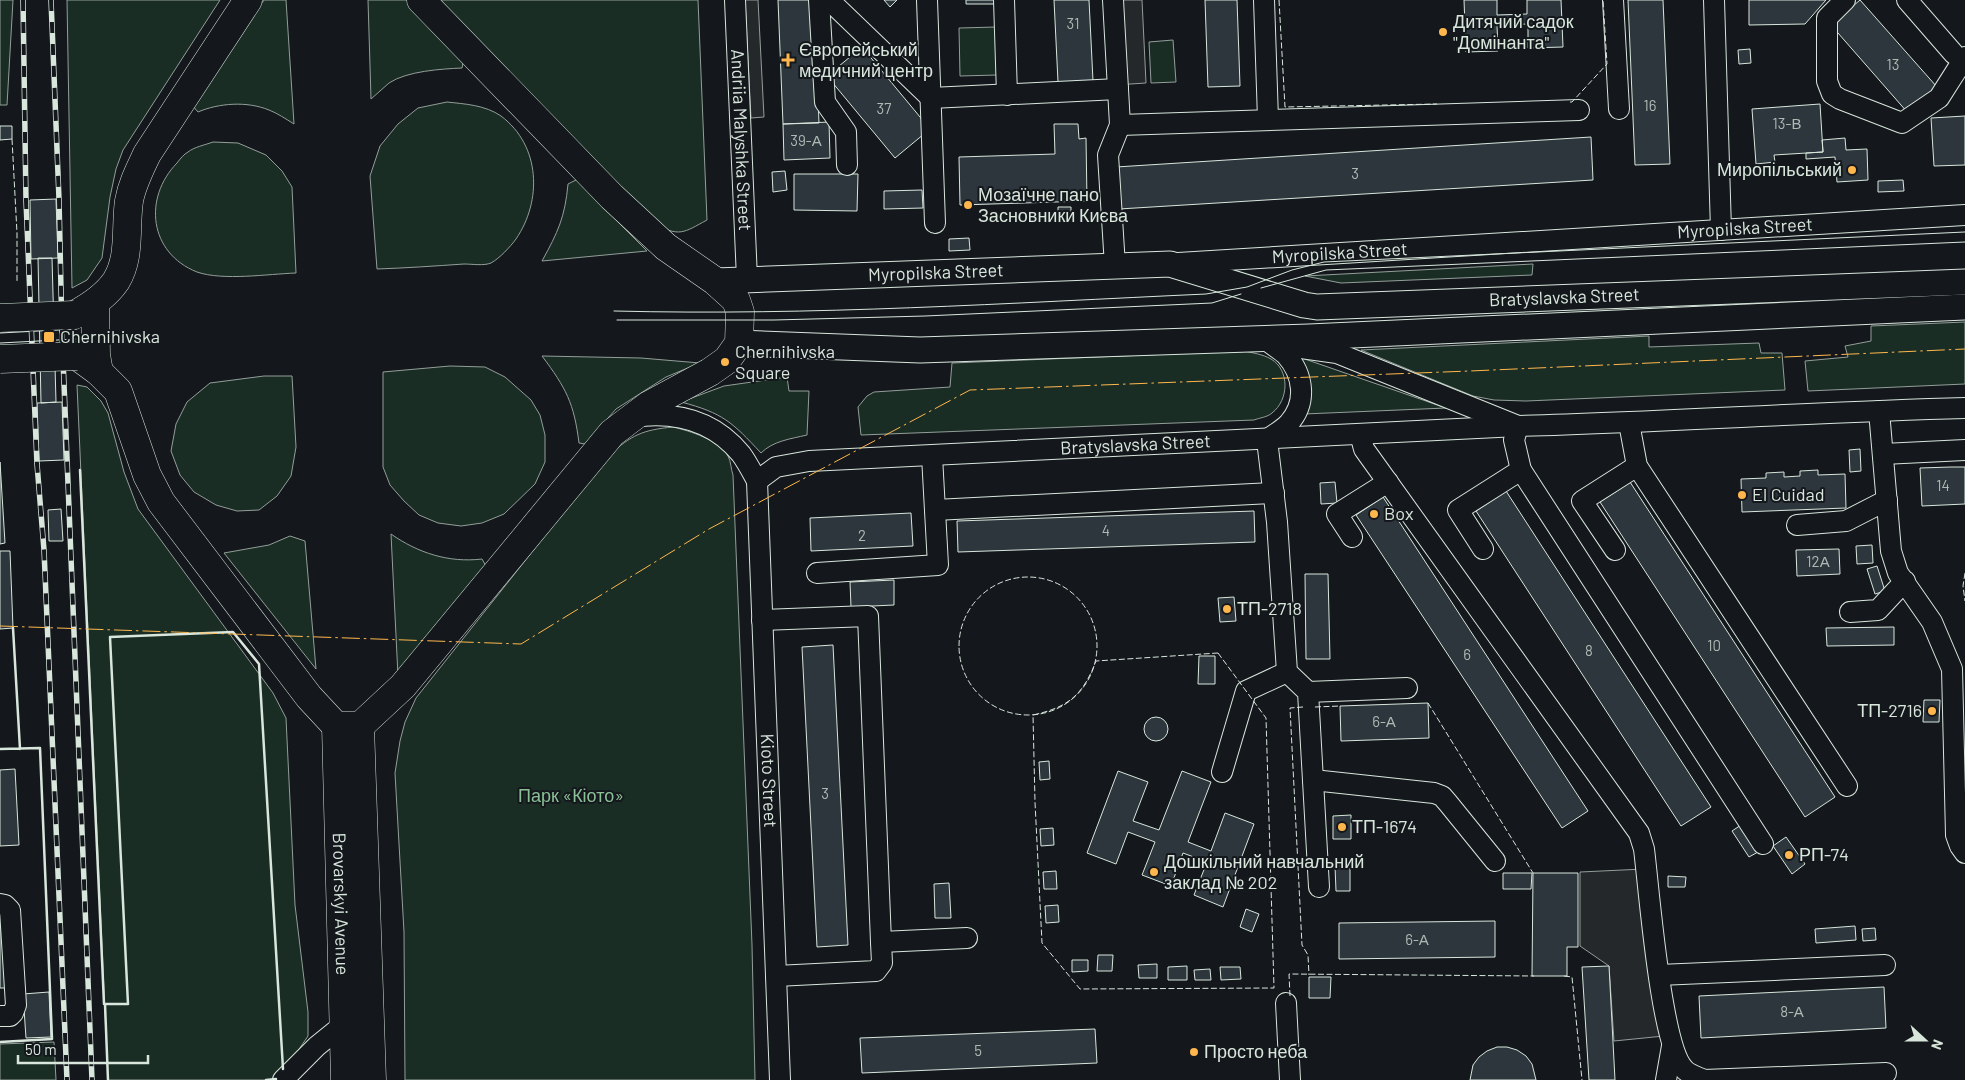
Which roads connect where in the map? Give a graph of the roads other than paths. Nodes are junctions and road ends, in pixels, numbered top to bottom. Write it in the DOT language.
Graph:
graph roads {
  1 [pos="248,0"];
  2 [pos="421,0"];
  3 [pos="734,0"];
  4 [pos="819,0"];
  5 [pos="829,0"];
  6 [pos="926,0"];
  7 [pos="1004,0"];
  8 [pos="1113,0"];
  9 [pos="1264,0"];
  10 [pos="1613,0"];
  11 [pos="1714,0"];
  12 [pos="1845,0"];
  13 [pos="1914,3"];
  14 [pos="1959,56"];
  15 [pos="1118,89"];
  16 [pos="1007,94"];
  17 [pos="931,98"];
  18 [pos="1620,109"];
  19 [pos="1579,110"];
  20 [pos="1268,119"];
  21 [pos="1120,125"];
  22 [pos="847,165"];
  23 [pos="1965,215"];
  24 [pos="935,224"];
  25 [pos="1721,230"];
  26 [pos="1170,264"];
  27 [pos="1114,266"];
  28 [pos="747,280"];
  29 [pos="715,281"];
  30 [pos="1965,282"];
  31 [pos="1304,305"];
  32 [pos="1965,307"];
  33 [pos="84,309"];
  34 [pos="0,318"];
  35 [pos="739,343"];
  36 [pos="1279,344"];
  37 [pos="0,359"];
  38 [pos="99,372"];
  39 [pos="1965,408"];
  40 [pos="1879,411"];
  41 [pos="631,418"];
  42 [pos="1629,423"];
  43 [pos="1518,426"];
  44 [pos="1360,434"];
  45 [pos="1267,440"];
  46 [pos="1965,450"];
  47 [pos="1883,454"];
  48 [pos="932,456"];
  49 [pos="1637,466"];
  50 [pos="1521,470"];
  51 [pos="757,481"];
  52 [pos="1388,482"];
  53 [pos="1274,493"];
  54 [pos="1887,500"];
  55 [pos="935,510"];
  56 [pos="1797,525"];
  57 [pos="1352,537"];
  58 [pos="1483,549"];
  59 [pos="1615,550"];
  60 [pos="817,573"];
  61 [pos="1905,581"];
  62 [pos="1850,612"];
  63 [pos="762,620"];
  64 [pos="1287,672"];
  65 [pos="1407,688"];
  66 [pos="1308,692"];
  67 [pos="348,726"];
  68 [pos="1959,743"];
  69 [pos="1222,772"];
  70 [pos="1313,780"];
  71 [pos="1846,786"];
  72 [pos="1763,844"];
  73 [pos="1965,853"];
  74 [pos="1495,862"];
  75 [pos="1319,887"];
  76 [pos="0,904"];
  77 [pos="967,938"];
  78 [pos="881,942"];
  79 [pos="1885,965"];
  80 [pos="776,976"];
  81 [pos="1659,976"];
  82 [pos="1286,1003"];
  83 [pos="0,1016"];
  84 [pos="343,1024"];
  85 [pos="1672,1046"];
  86 [pos="1886,1073"];
  87 [pos="284,1080"];
  88 [pos="345,1080"];
  89 [pos="372,1080"];
  90 [pos="780,1080"];
  91 [pos="1290,1080"];
  92 [pos="1666,1080"];
  1 -- 33 [label="highway"];
  2 -- 29 [label="highway"];
  3 -- 28 [label="street, Andriia Malyshka Street"];
  4 -- 22 [label="street"];
  5 -- 17 [label="street"];
  6 -- 17 [label="street"];
  7 -- 16 [label="street"];
  8 -- 15 [label="street"];
  9 -- 20 [label="street"];
  10 -- 18 [label="street"];
  11 -- 25 [label="street"];
  12 -- 14 [label="street"];
  13 -- 14 [label="street"];
  15 -- 16 [label="street"];
  15 -- 21 [label="street"];
  16 -- 17 [label="street"];
  17 -- 24 [label="street"];
  19 -- 20 [label="street"];
  20 -- 21 [label="street"];
  21 -- 27 [label="street"];
  23 -- 25 [label="street, Myropilska Street"];
  25 -- 26 [label="street, Myropilska Street"];
  26 -- 27 [label="main road, Myropilska Street"];
  26 -- 31 [label="main road, Bratyslavska Street"];
  27 -- 28 [label="main road, Myropilska Street"];
  28 -- 29 [label="main road, Myropilska Street"];
  29 -- 35 [label="highway"];
  30 -- 31 [label="main road, Bratyslavska Street"];
  31 -- 36 [label="main road"];
  32 -- 36 [label="main road, Bratyslavska Street"];
  33 -- 34 [label="highway, bridge"];
  33 -- 38 [label="highway"];
  35 -- 36 [label="main road, Bratyslavska Street"];
  35 -- 41 [label="highway"];
  36 -- 43 [label="street, Bratyslavska Street"];
  36 -- 45 [label="street"];
  37 -- 38 [label="highway, bridge"];
  38 -- 67 [label="highway"];
  39 -- 40 [label="street, Bratyslavska Street"];
  40 -- 42 [label="street, Bratyslavska Street"];
  40 -- 47 [label="street"];
  41 -- 51 [label="street"];
  41 -- 67 [label="highway"];
  42 -- 43 [label="street, Bratyslavska Street"];
  42 -- 49 [label="street"];
  43 -- 44 [label="street, Bratyslavska Street"];
  43 -- 50 [label="street"];
  44 -- 45 [label="street, Bratyslavska Street"];
  44 -- 52 [label="street"];
  45 -- 48 [label="street, Bratyslavska Street"];
  45 -- 53 [label="street"];
  46 -- 47 [label="street"];
  47 -- 54 [label="street"];
  48 -- 51 [label="street, Bratyslavska Street"];
  48 -- 55 [label="street"];
  49 -- 59 [label="street"];
  49 -- 71 [label="street"];
  50 -- 58 [label="street"];
  50 -- 72 [label="street"];
  51 -- 63 [label="street, Kioto Street"];
  52 -- 57 [label="street"];
  52 -- 81 [label="street"];
  53 -- 55 [label="street"];
  53 -- 64 [label="street"];
  54 -- 56 [label="street"];
  54 -- 61 [label="street"];
  55 -- 60 [label="street"];
  61 -- 62 [label="street"];
  61 -- 68 [label="street"];
  63 -- 78 [label="street"];
  63 -- 80 [label="street, Kioto Street"];
  64 -- 66 [label="street"];
  64 -- 69 [label="street"];
  65 -- 66 [label="street"];
  66 -- 70 [label="street"];
  67 -- 84 [label="highway, Brovarskyi Avenue"];
  67 -- 89 [label="highway, Brovarskyi Avenue"];
  68 -- 73 [label="street"];
  70 -- 74 [label="street"];
  70 -- 75 [label="street"];
  76 -- 83 [label="street"];
  77 -- 78 [label="street"];
  78 -- 80 [label="street"];
  79 -- 81 [label="street"];
  80 -- 90 [label="street, Kioto Street"];
  81 -- 85 [label="street"];
  82 -- 91 [label="street"];
  84 -- 87 [label="street"];
  84 -- 88 [label="highway, Brovarskyi Avenue"];
  85 -- 86 [label="street"];
  85 -- 92 [label="street"];
}
